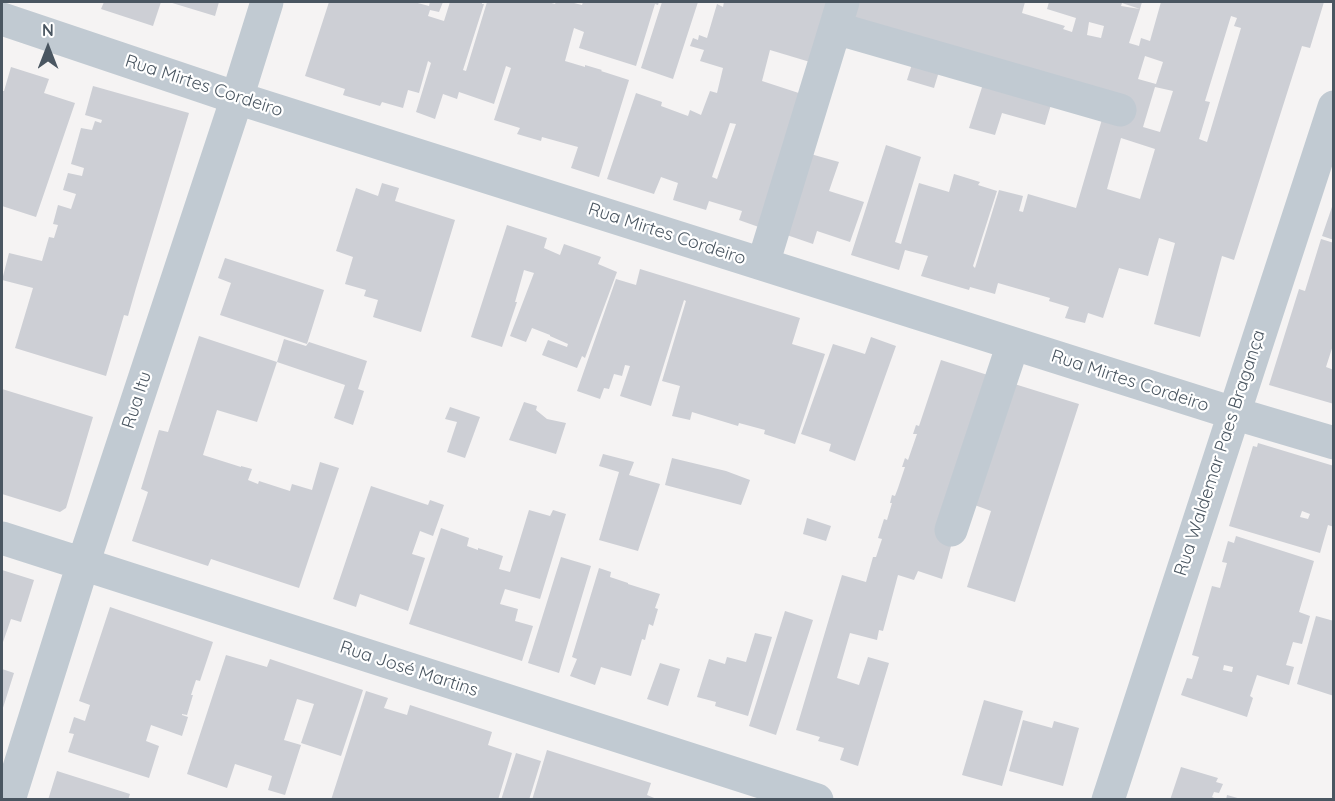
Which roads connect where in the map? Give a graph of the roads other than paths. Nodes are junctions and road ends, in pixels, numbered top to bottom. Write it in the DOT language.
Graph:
graph roads {
  1 [pos="267,2"];
  2 [pos="839,15"];
  3 [pos="2,19"];
  4 [pos="237,98"];
  5 [pos="1334,107"];
  6 [pos="1120,110"];
  7 [pos="763,264"];
  8 [pos="1012,344"];
  9 [pos="1233,413"];
  10 [pos="1334,443"];
  11 [pos="951,530"];
  12 [pos="2,538"];
  13 [pos="83,564"];
  14 [pos="9,800"];
  15 [pos="816,800"];
  16 [pos="1108,800"];
  1 -- 4 [label="street, Rua Itu"];
  2 -- 6 [label="street"];
  2 -- 7 [label="street"];
  3 -- 4 [label="street, Rua Mirtes Cordeiro"];
  4 -- 7 [label="street, Rua Mirtes Cordeiro"];
  4 -- 13 [label="street, Rua Itu"];
  5 -- 9 [label="street, Rua Waldemar Paes Bragança"];
  7 -- 8 [label="street, Rua Mirtes Cordeiro"];
  8 -- 9 [label="street, Rua Mirtes Cordeiro"];
  8 -- 11 [label="street"];
  9 -- 10 [label="street, Rua Mirtes Cordeiro"];
  9 -- 16 [label="street, Rua Waldemar Paes Bragança"];
  12 -- 13 [label="street, Rua José Martins"];
  13 -- 14 [label="street, Rua Itu"];
  13 -- 15 [label="street, Rua José Martins"];
}
